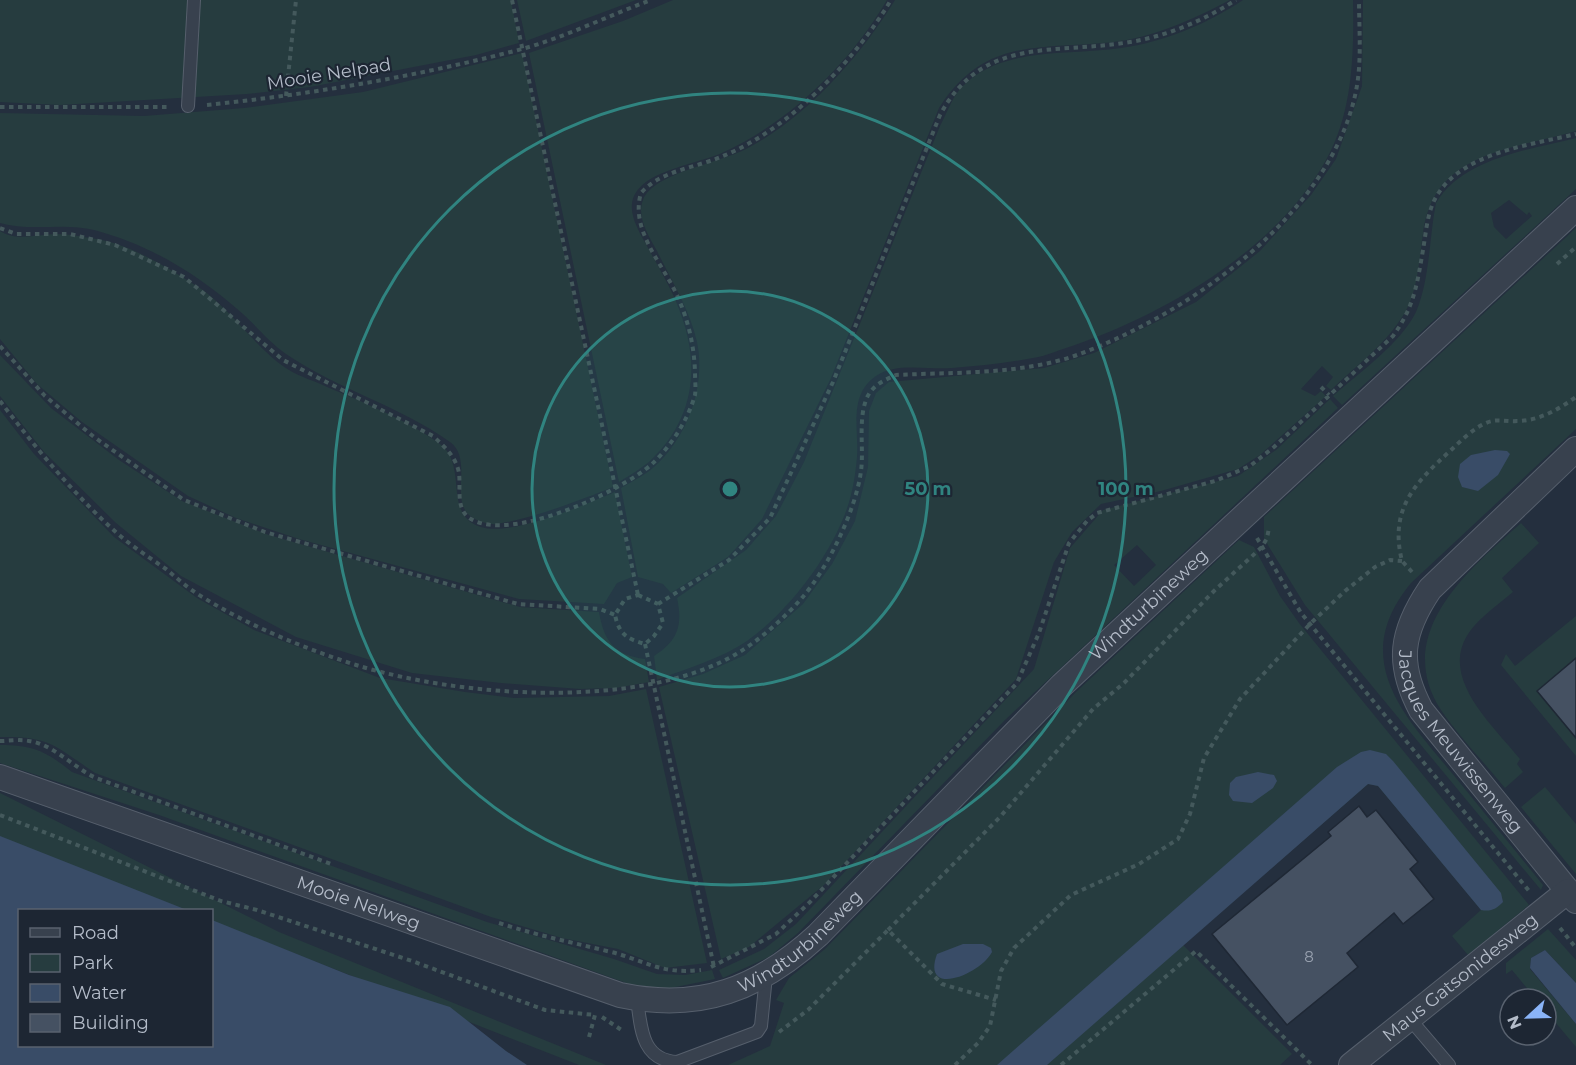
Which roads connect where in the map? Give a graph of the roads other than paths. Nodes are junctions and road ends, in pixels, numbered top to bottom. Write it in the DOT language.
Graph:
graph roads {
  1 [pos="194,0"];
  2 [pos="188,106"];
  3 [pos="1576,208"];
  4 [pos="1576,449"];
  5 [pos="0,777"];
  6 [pos="1572,896"];
  7 [pos="766,976"];
  8 [pos="720,993"];
  9 [pos="637,999"];
  10 [pos="1410,1018"];
  11 [pos="662,1063"];
  12 [pos="1351,1065"];
  13 [pos="1449,1065"];
  1 -- 2 [label="lane"];
  3 -- 7 [label="street, Windturbineweg"];
  4 -- 6 [label="street, Jacques Meuwissenweg"];
  5 -- 9 [label="street, Mooie Nelweg"];
  6 -- 10 [label="street, Maus Gatsonidesweg"];
  7 -- 8 [label="street, Windturbineweg"];
  7 -- 11 [label="lane"];
  8 -- 9 [label="street, Mooie Nelweg"];
  9 -- 11 [label="lane"];
  10 -- 12 [label="street, Maus Gatsonidesweg"];
  10 -- 13 [label="lane"];
}
